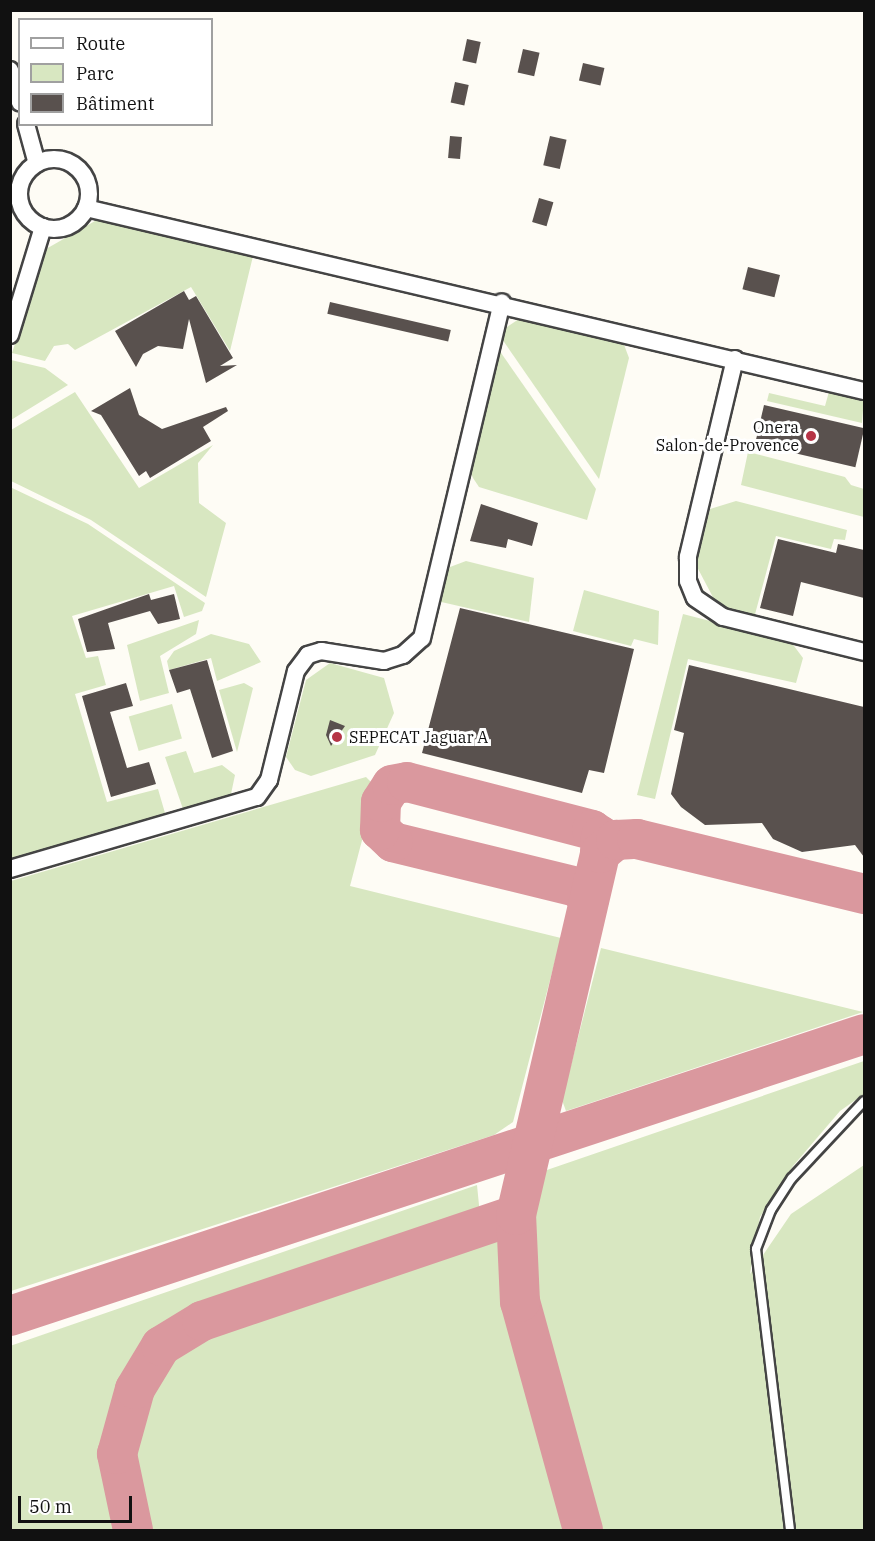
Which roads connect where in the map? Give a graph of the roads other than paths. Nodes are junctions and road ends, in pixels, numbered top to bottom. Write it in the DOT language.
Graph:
graph roads {
  1 [pos="10,70"];
  2 [pos="18,96"];
  3 [pos="27,126"];
  4 [pos="37,164"];
  5 [pos="15,192"];
  6 [pos="86,208"];
  7 [pos="43,227"];
  8 [pos="502,302"];
  9 [pos="10,335"];
  10 [pos="735,359"];
  11 [pos="864,391"];
  12 [pos="864,652"];
  13 [pos="10,869"];
  14 [pos="864,1101"];
  15 [pos="790,1530"];
  1 -- 2 [label="street"];
  3 -- 4 [label="street"];
  4 -- 5 [label="street"];
  4 -- 6 [label="street"];
  5 -- 7 [label="street"];
  6 -- 7 [label="street"];
  6 -- 8 [label="street"];
  7 -- 9 [label="street"];
  8 -- 10 [label="street"];
  8 -- 13 [label="street"];
  10 -- 11 [label="street"];
  10 -- 12 [label="street"];
  14 -- 15 [label="lane"];
}
